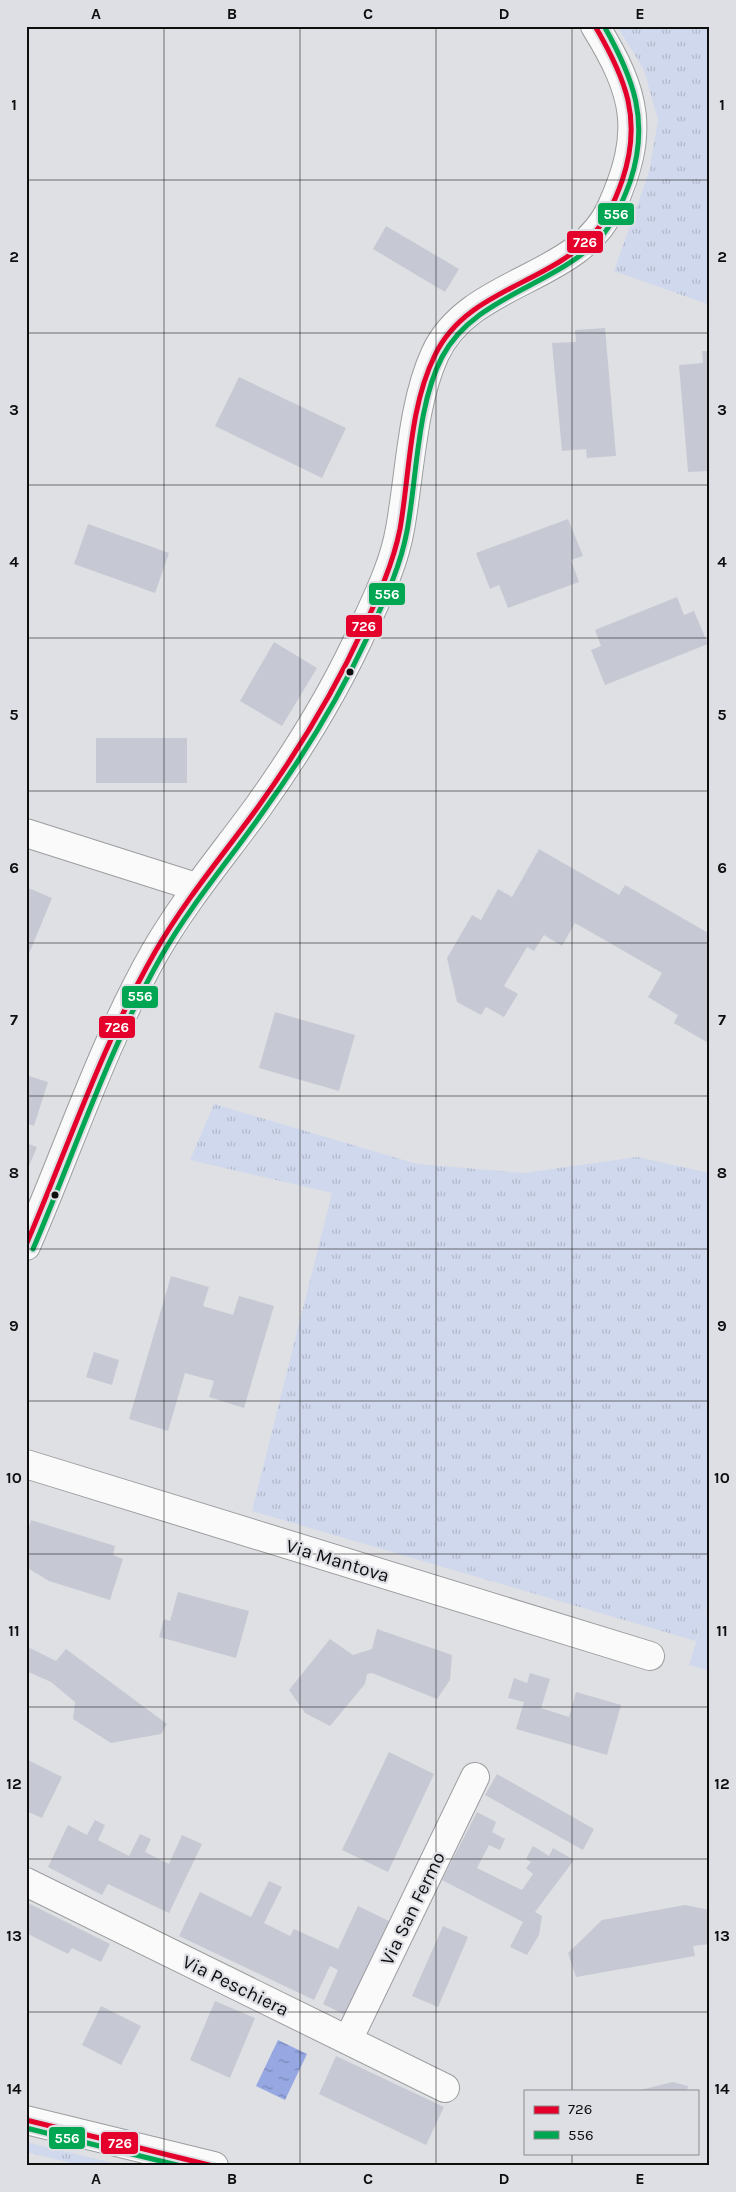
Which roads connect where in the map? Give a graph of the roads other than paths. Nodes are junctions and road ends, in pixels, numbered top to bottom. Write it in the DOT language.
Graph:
graph roads {
  1 [pos="594,26"];
  2 [pos="26,833"];
  3 [pos="196,887"];
  4 [pos="26,1246"];
  5 [pos="26,1464"];
  6 [pos="650,1656"];
  7 [pos="476,1776"];
  8 [pos="26,1882"];
  9 [pos="348,2040"];
  10 [pos="445,2088"];
  11 [pos="26,2120"];
  12 [pos="214,2166"];
  1 -- 3 [label="main road"];
  2 -- 3 [label="main road"];
  3 -- 4 [label="main road"];
  5 -- 6 [label="main road, Via Mantova"];
  7 -- 9 [label="main road, Via San Fermo"];
  8 -- 9 [label="main road, Via Peschiera"];
  9 -- 10 [label="main road, Via Peschiera"];
  11 -- 12 [label="main road"];
}
